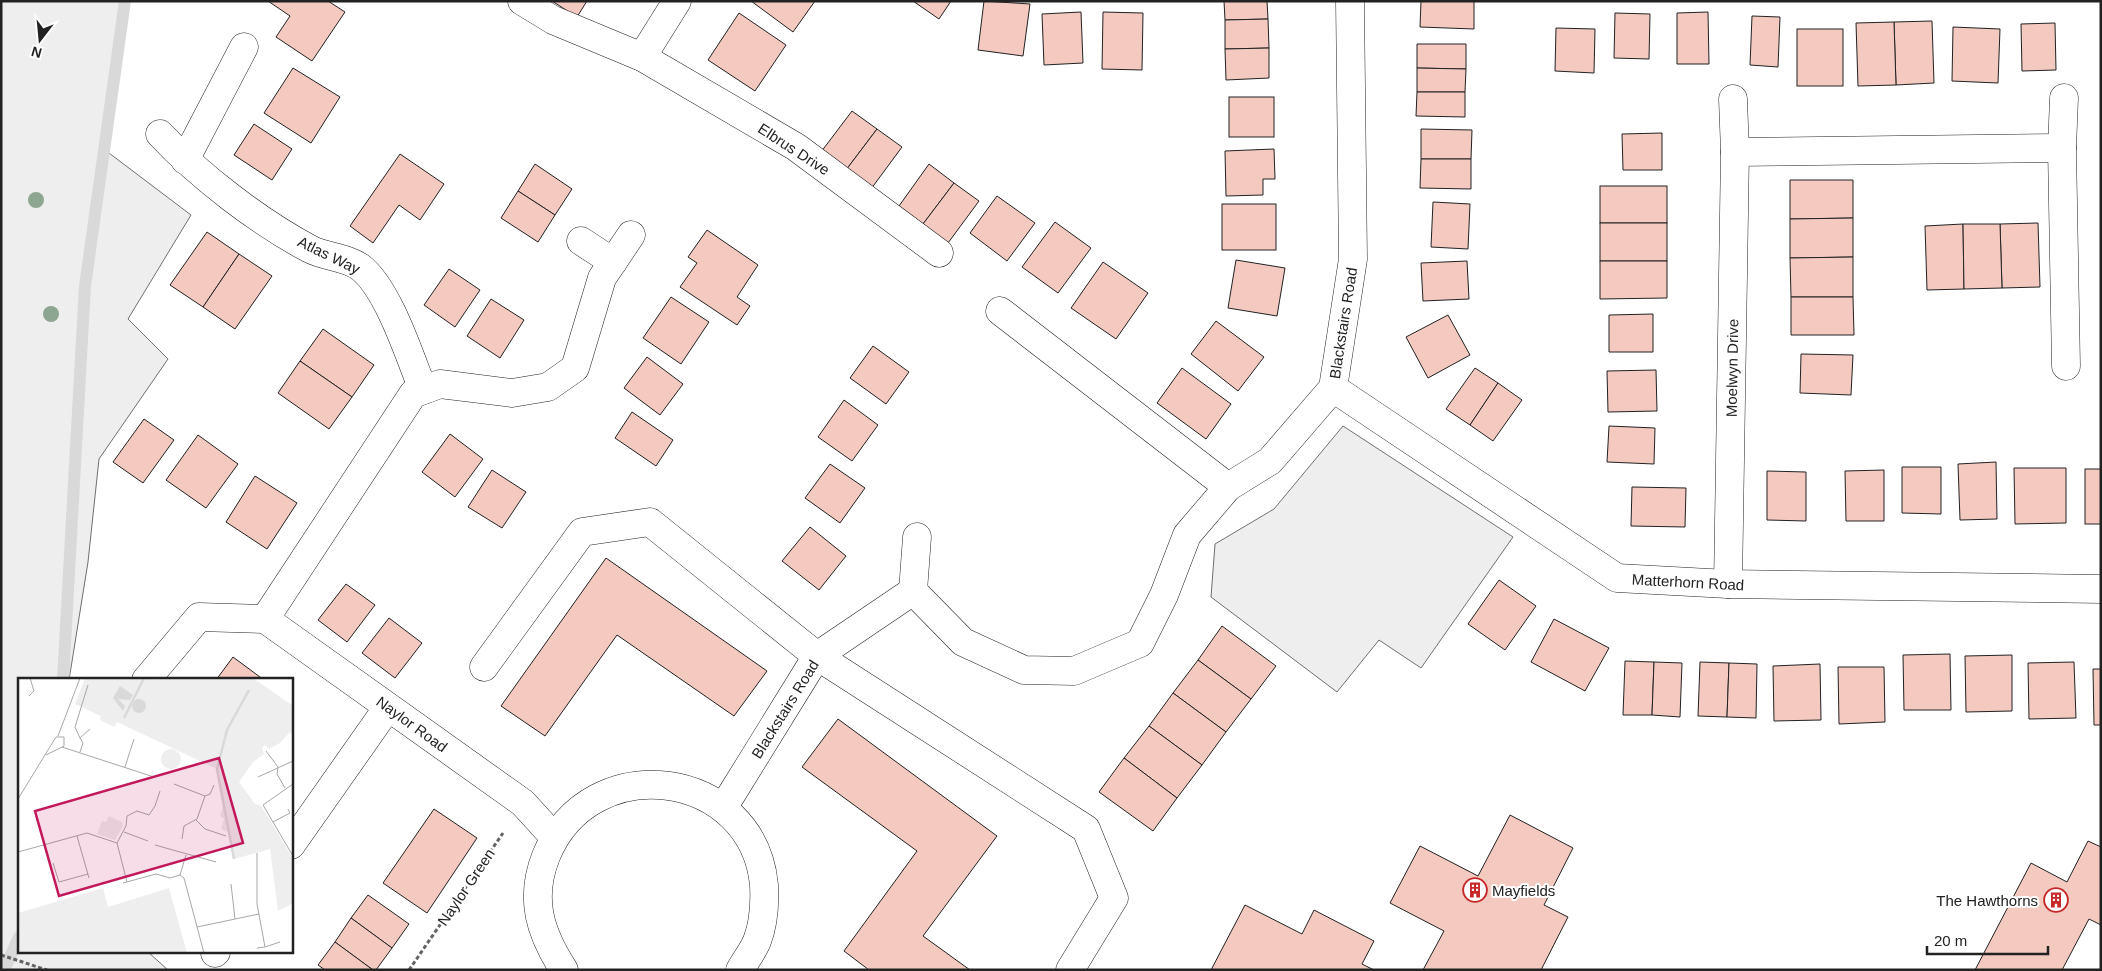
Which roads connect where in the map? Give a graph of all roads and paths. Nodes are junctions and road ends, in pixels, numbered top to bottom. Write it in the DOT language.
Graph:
graph roads {
  1 [pos="522,1"];
  2 [pos="677,1"];
  3 [pos="1350,1"];
  4 [pos="244,47"];
  5 [pos="642,57"];
  6 [pos="2064,98"];
  7 [pos="1733,99"];
  8 [pos="160,134"];
  9 [pos="2062,148"];
  10 [pos="1735,152"];
  11 [pos="184,160"];
  12 [pos="631,235"];
  13 [pos="581,241"];
  14 [pos="939,253"];
  15 [pos="613,262"];
  16 [pos="1000,311"];
  17 [pos="2066,366"];
  18 [pos="1333,388"];
  19 [pos="424,390"];
  20 [pos="1228,487"];
  21 [pos="917,537"];
  22 [pos="1728,584"];
  23 [pos="2101,589"];
  24 [pos="913,591"];
  25 [pos="265,619"];
  26 [pos="818,656"];
  27 [pos="484,667"];
  28 [pos="148,678"];
  29 [pos="388,707"];
  30 [pos="523,804"];
  31 [pos="723,808"];
  32 [pos="554,837"];
  33 [pos="292,844"];
  34 [pos="1,955"];
  35 [pos="47,970"];
  36 [pos="409,970"];
  37 [pos="564,970"];
  38 [pos="740,970"];
  39 [pos="1070,970"];
  1 -- 5 [label="street, Elbrus Drive"];
  2 -- 5 [label="street"];
  3 -- 18 [label="street, Blackstairs Road"];
  4 -- 11 [label="street"];
  5 -- 14 [label="street, Elbrus Drive"];
  6 -- 9 [label="street"];
  7 -- 10 [label="street, Moelwyn Drive"];
  8 -- 11 [label="street, Atlas Way"];
  9 -- 10 [label="street"];
  9 -- 17 [label="street"];
  10 -- 22 [label="street, Moelwyn Drive"];
  11 -- 19 [label="street, Atlas Way"];
  12 -- 15 [label="street"];
  13 -- 15 [label="street"];
  15 -- 19 [label="street"];
  16 -- 20 [label="street"];
  18 -- 20 [label="street, Blackstairs Road"];
  18 -- 22 [label="street, Matterhorn Road"];
  19 -- 25 [label="street"];
  20 -- 24 [label="street, Blackstairs Road"];
  21 -- 24 [label="street"];
  22 -- 23 [label="street, Matterhorn Road"];
  24 -- 26 [label="street, Blackstairs Road"];
  25 -- 28 [label="street"];
  25 -- 29 [label="street, Naylor Road"];
  26 -- 27 [label="street"];
  26 -- 31 [label="street, Blackstairs Road"];
  26 -- 39 [label="street"];
  29 -- 30 [label="street, Naylor Road"];
  29 -- 33 [label="street"];
  30 -- 32 [label="street, Naylor Road"];
  30 -- 36 [label="path, Naylor Green"];
  31 -- 32 [label="street"];
  31 -- 38 [label="street"];
  32 -- 37 [label="street"];
  34 -- 35 [label="path"];
}
